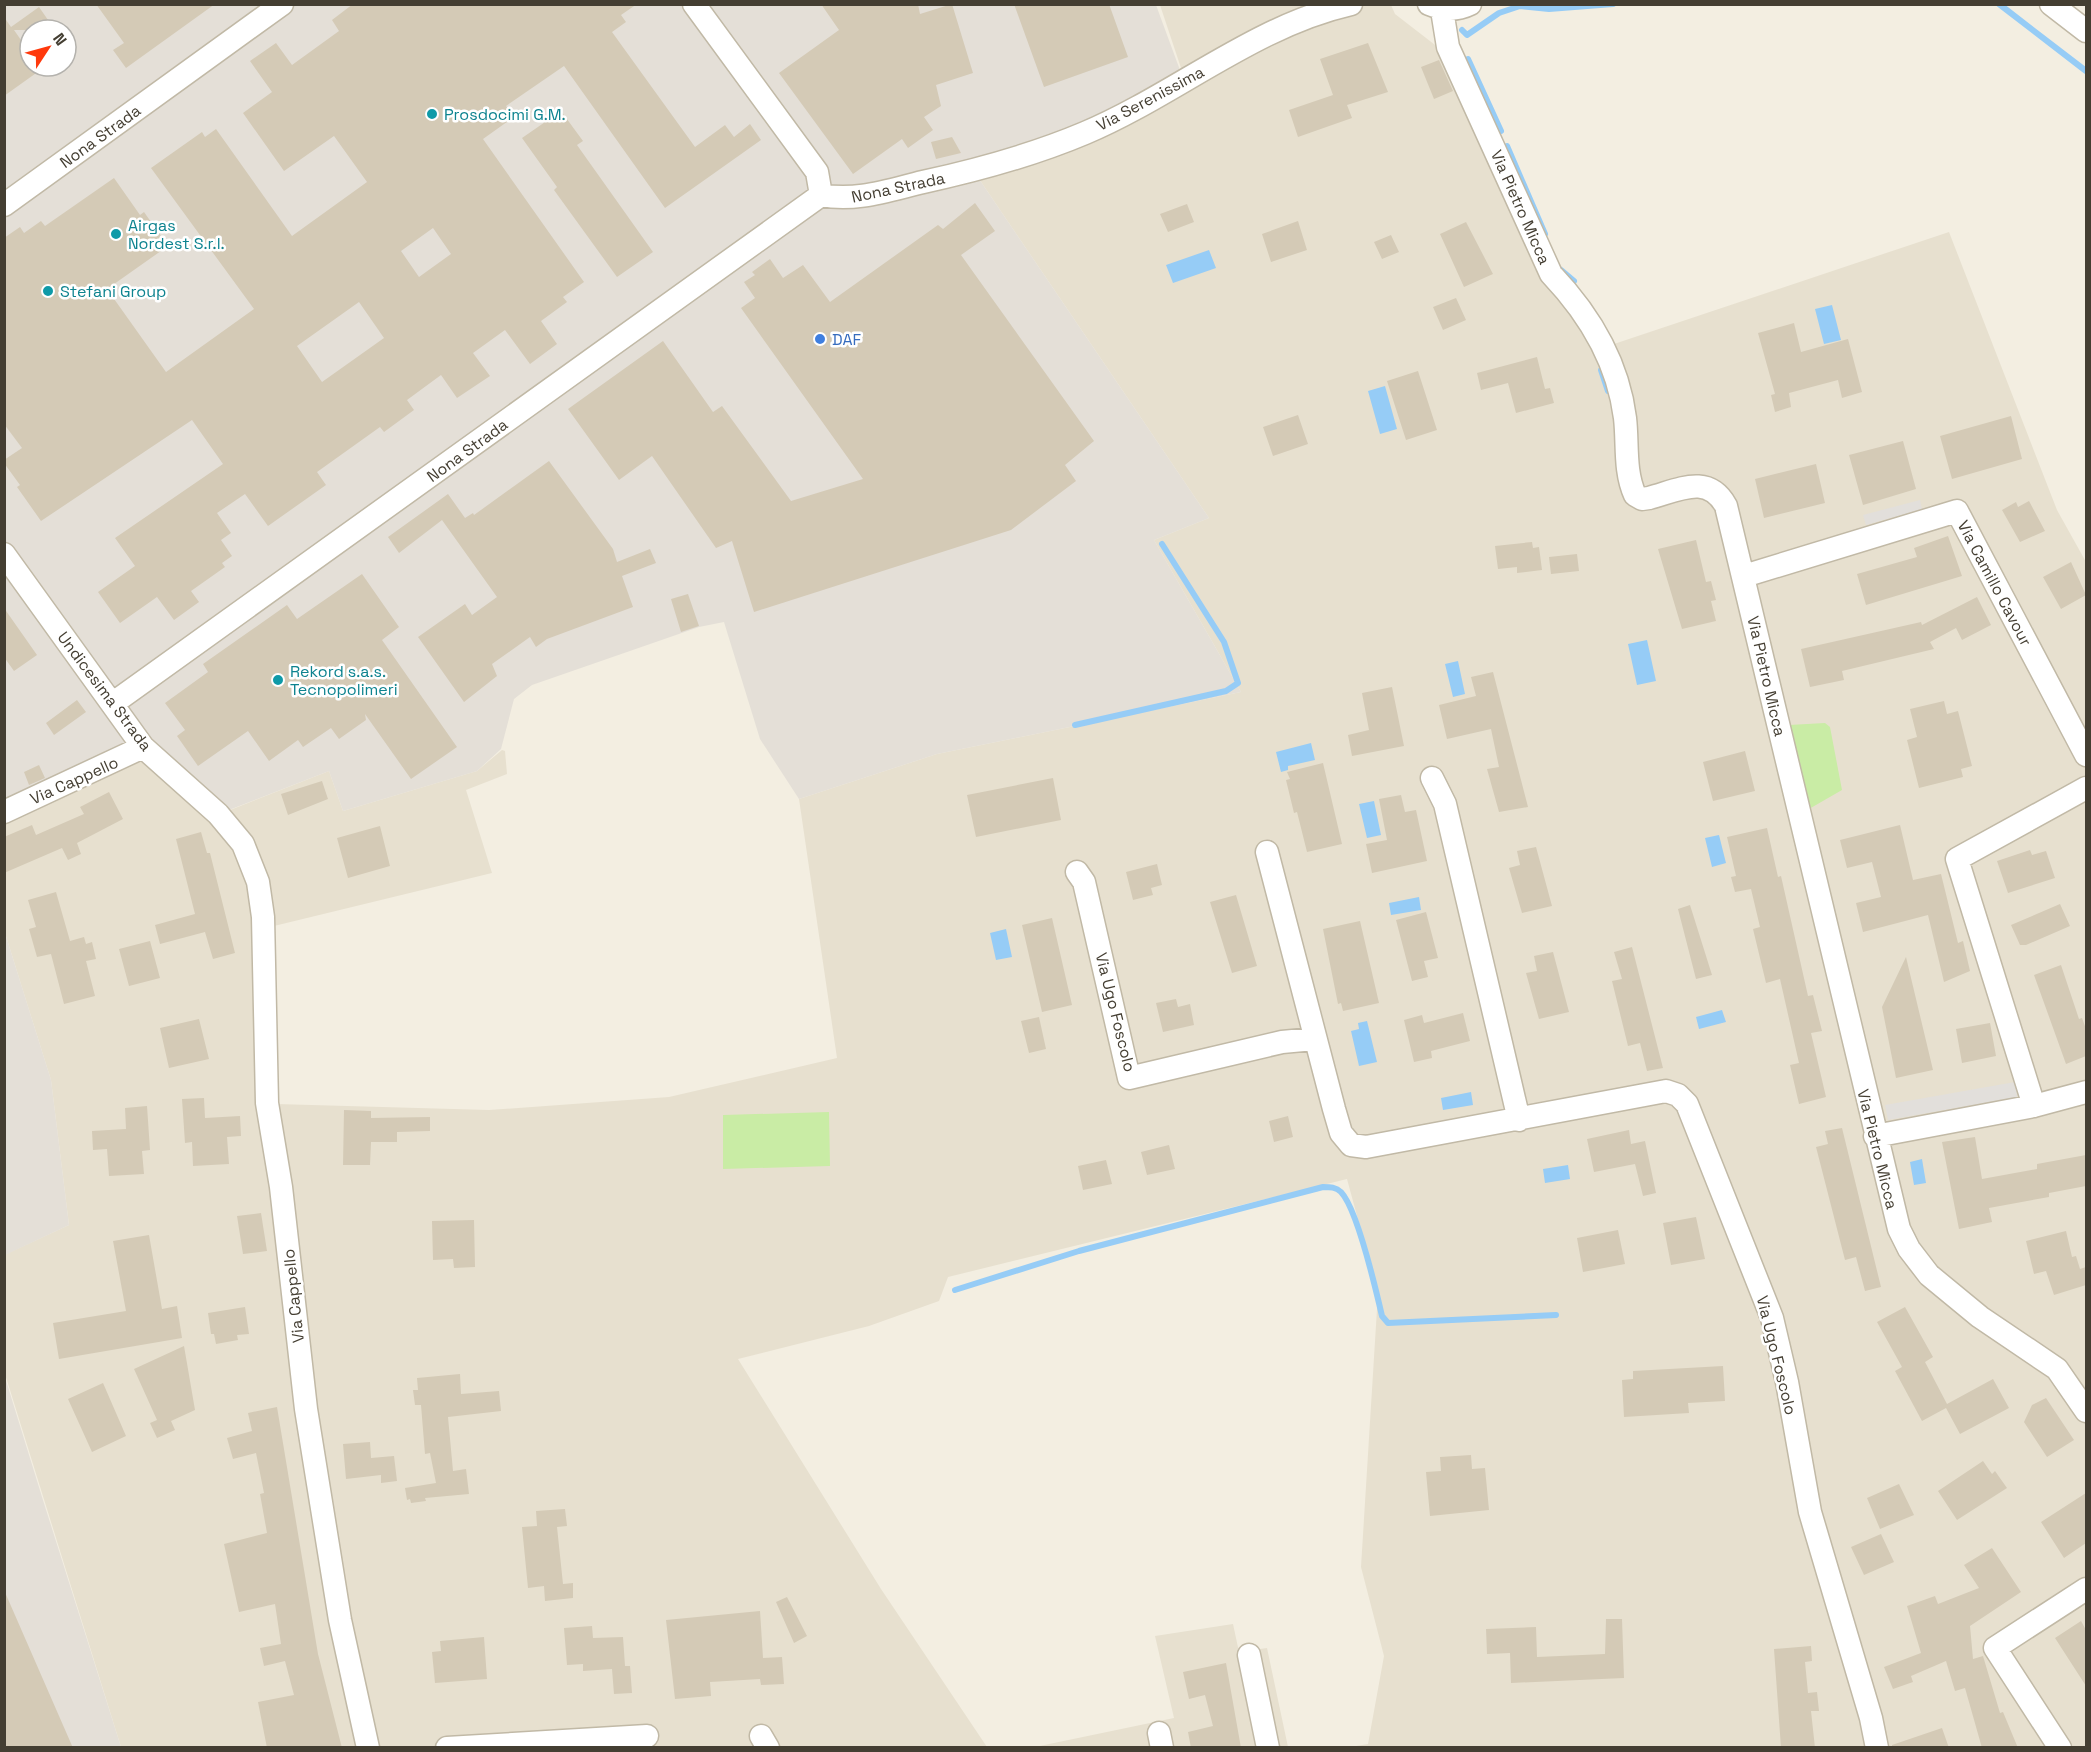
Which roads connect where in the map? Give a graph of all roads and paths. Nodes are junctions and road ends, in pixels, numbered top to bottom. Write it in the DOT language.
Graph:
graph roads {
  1 [pos="282,4"];
  2 [pos="694,4"];
  3 [pos="1351,4"];
  4 [pos="1470,4"];
  5 [pos="2051,4"];
  6 [pos="1436,7"];
  7 [pos="1325,8"];
  8 [pos="2086,31"];
  9 [pos="974,170"];
  10 [pos="821,195"];
  11 [pos="4,205"];
  12 [pos="4,554"];
  13 [pos="1744,576"];
  14 [pos="112,704"];
  15 [pos="143,747"];
  16 [pos="2086,755"];
  17 [pos="1432,778"];
  18 [pos="2086,788"];
  19 [pos="4,812"];
  20 [pos="243,844"];
  21 [pos="1267,852"];
  22 [pos="1077,872"];
  23 [pos="1314,1039"];
  24 [pos="2086,1092"];
  25 [pos="2034,1106"];
  26 [pos="1519,1120"];
  27 [pos="1875,1136"];
  28 [pos="2080,1384"];
  29 [pos="2086,1410"];
  30 [pos="2086,1589"];
  31 [pos="1249,1655"];
  32 [pos="647,1736"];
  33 [pos="368,1748"];
  34 [pos="447,1748"];
  35 [pos="1268,1748"];
  36 [pos="1876,1748"];
  37 [pos="2060,1748"];
  1 -- 11 [label="street, Nona Strada"];
  2 -- 10 [label="street"];
  3 -- 7 [label="street, Via Serenissima"];
  4 -- 6 [label="street"];
  5 -- 8 [label="street"];
  6 -- 13 [label="street, Via Pietro Micca"];
  7 -- 9 [label="street, Via Serenissima"];
  9 -- 10 [label="street, Nona Strada"];
  10 -- 14 [label="street, Nona Strada"];
  12 -- 14 [label="street, Undicesima Strada"];
  13 -- 16 [label="street, Via Camillo Cavour"];
  13 -- 27 [label="street, Via Pietro Micca"];
  14 -- 15 [label="street, Undicesima Strada"];
  15 -- 19 [label="street, Via Cappello"];
  15 -- 20 [label="street, Undicesima Strada"];
  17 -- 26 [label="street"];
  18 -- 25 [label="street"];
  20 -- 33 [label="street, Via Cappello"];
  21 -- 23 [label="street, Via Ugo Foscolo"];
  22 -- 23 [label="street, Via Ugo Foscolo"];
  23 -- 26 [label="street, Via Ugo Foscolo"];
  24 -- 25 [label="street"];
  25 -- 27 [label="street"];
  26 -- 36 [label="street, Via Ugo Foscolo"];
  27 -- 28 [label="street, Via Pietro Micca"];
  28 -- 29 [label="street, Via Pietro Micca"];
  30 -- 37 [label="street"];
  31 -- 35 [label="street"];
  32 -- 34 [label="street"];
}
